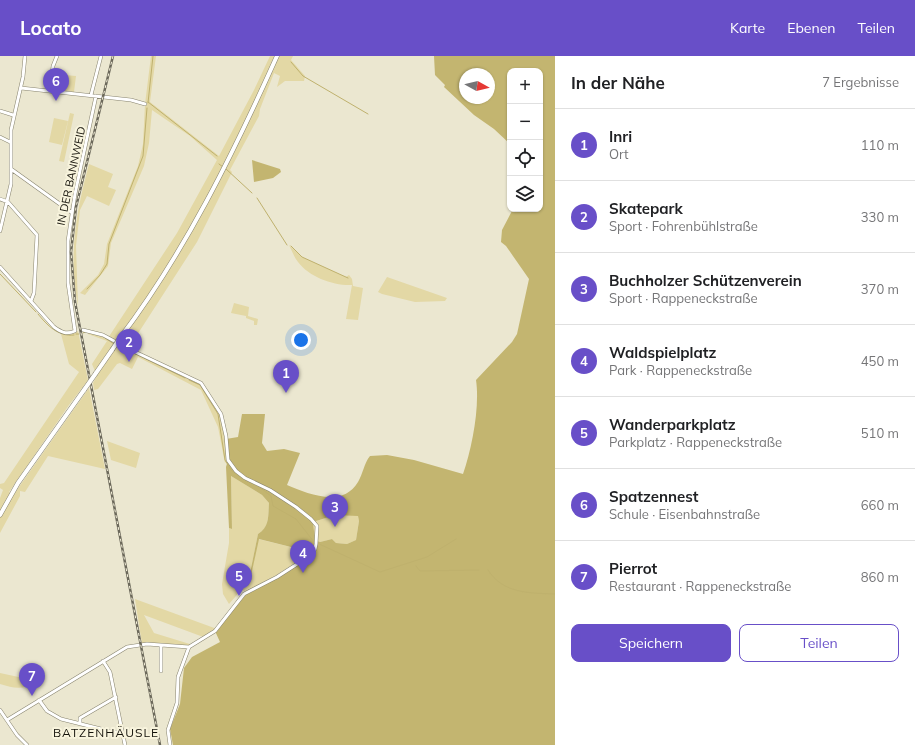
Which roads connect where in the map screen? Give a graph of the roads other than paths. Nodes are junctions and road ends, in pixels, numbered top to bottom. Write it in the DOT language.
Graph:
graph roads {
  1 [pos="25,56"];
  2 [pos="57,56"];
  3 [pos="101,56"];
  4 [pos="277,56"];
  5 [pos="21,88"];
  6 [pos="50,91"];
  7 [pos="91,95"];
  8 [pos="96,96"];
  9 [pos="145,104"];
  10 [pos="0,111"];
  11 [pos="13,115"];
  12 [pos="0,136"];
  13 [pos="10,142"];
  14 [pos="10,169"];
  15 [pos="0,199"];
  16 [pos="8,202"];
  17 [pos="71,212"];
  18 [pos="0,231"];
  19 [pos="0,267"];
  20 [pos="31,301"];
  21 [pos="83,330"];
  22 [pos="0,515"];
  23 [pos="161,645"];
  24 [pos="189,647"];
  25 [pos="103,661"];
  26 [pos="161,671"];
  27 [pos="116,697"];
  28 [pos="40,700"];
  29 [pos="0,710"];
  30 [pos="7,720"];
  31 [pos="80,723"];
  32 [pos="122,733"];
  33 [pos="27,745"];
  34 [pos="125,745"];
  35 [pos="170,745"];
  1 -- 5 [label="street"];
  2 -- 6 [label="street"];
  3 -- 7 [label="street"];
  4 -- 22 [label="main road, bridge"];
  5 -- 6 [label="street"];
  5 -- 11 [label="street"];
  6 -- 7 [label="street"];
  7 -- 8 [label="street"];
  8 -- 9 [label="street"];
  8 -- 17 [label="street, IN DER BANNWEID"];
  10 -- 11 [label="street"];
  11 -- 13 [label="street"];
  12 -- 13 [label="street"];
  13 -- 14 [label="street"];
  14 -- 16 [label="street"];
  14 -- 17 [label="street"];
  15 -- 16 [label="street"];
  16 -- 18 [label="street"];
  16 -- 20 [label="street"];
  17 -- 20 [label="street, IN DER BANNWEID"];
  19 -- 20 [label="street"];
  21 -- 24 [label="street"];
  23 -- 24 [label="street"];
  23 -- 25 [label="street"];
  23 -- 26 [label="street"];
  24 -- 35 [label="street"];
  25 -- 27 [label="street"];
  25 -- 28 [label="street"];
  27 -- 31 [label="street"];
  27 -- 32 [label="street"];
  28 -- 30 [label="street"];
  28 -- 31 [label="street"];
  29 -- 30 [label="street"];
  30 -- 33 [label="street"];
  31 -- 32 [label="street"];
  32 -- 34 [label="street"];
}
